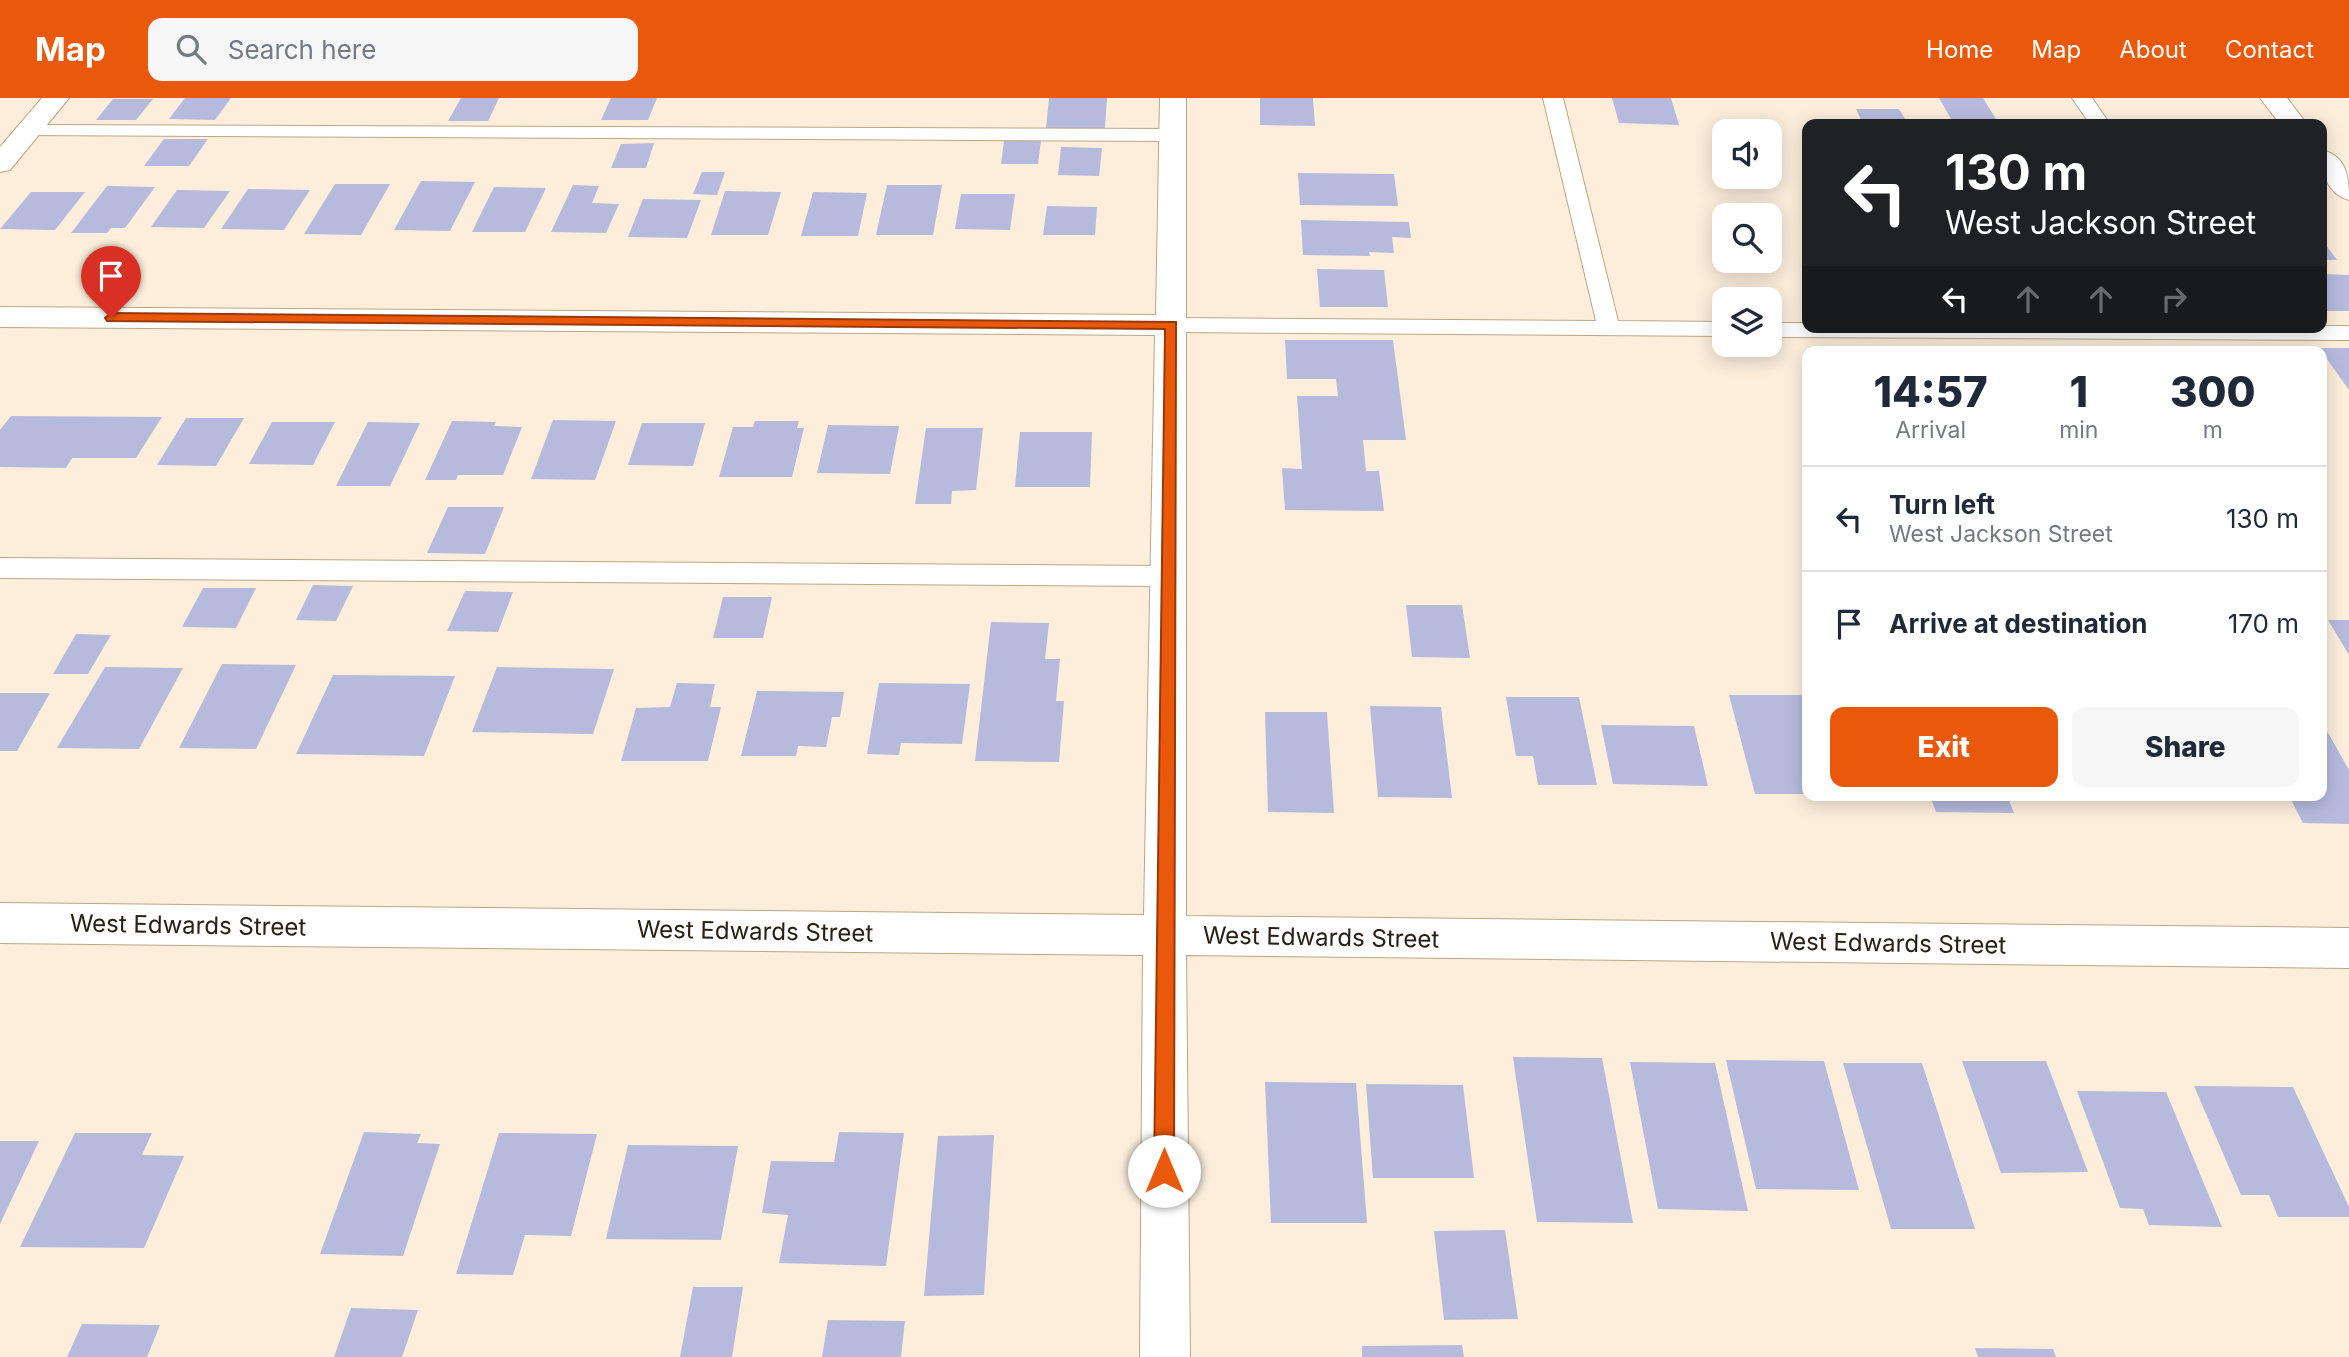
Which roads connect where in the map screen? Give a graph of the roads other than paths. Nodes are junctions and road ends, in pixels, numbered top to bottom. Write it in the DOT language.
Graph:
graph roads {
  1 [pos="56,98"];
  2 [pos="1173,98"];
  3 [pos="1553,98"];
  4 [pos="2082,98"];
  5 [pos="2273,98"];
  6 [pos="2096,119"];
  7 [pos="2290,119"];
  8 [pos="29,131"];
  9 [pos="1174,135"];
  10 [pos="0,164"];
  11 [pos="2327,164"];
  12 [pos="2349,191"];
  13 [pos="0,317"];
  14 [pos="1172,325"];
  15 [pos="1609,328"];
  16 [pos="1712,329"];
  17 [pos="1782,330"];
  18 [pos="1802,330"];
  19 [pos="2327,332"];
  20 [pos="2349,332"];
  21 [pos="0,568"];
  22 [pos="1168,576"];
  23 [pos="0,923"];
  24 [pos="1165,936"];
  25 [pos="2349,948"];
  26 [pos="1165,1357"];
  1 -- 8 [label="street"];
  2 -- 9 [label="street"];
  3 -- 15 [label="lane"];
  4 -- 6 [label="lane"];
  5 -- 7 [label="street"];
  8 -- 9 [label="lane"];
  8 -- 10 [label="street"];
  9 -- 14 [label="street"];
  11 -- 12 [label="street"];
  13 -- 14 [label="street"];
  14 -- 15 [label="lane"];
  14 -- 22 [label="street"];
  15 -- 16 [label="lane"];
  17 -- 18 [label="lane"];
  19 -- 20 [label="lane"];
  21 -- 22 [label="lane"];
  22 -- 24 [label="street"];
  23 -- 24 [label="street, West Edwards Street"];
  24 -- 25 [label="street, West Edwards Street"];
  24 -- 26 [label="street"];
}
